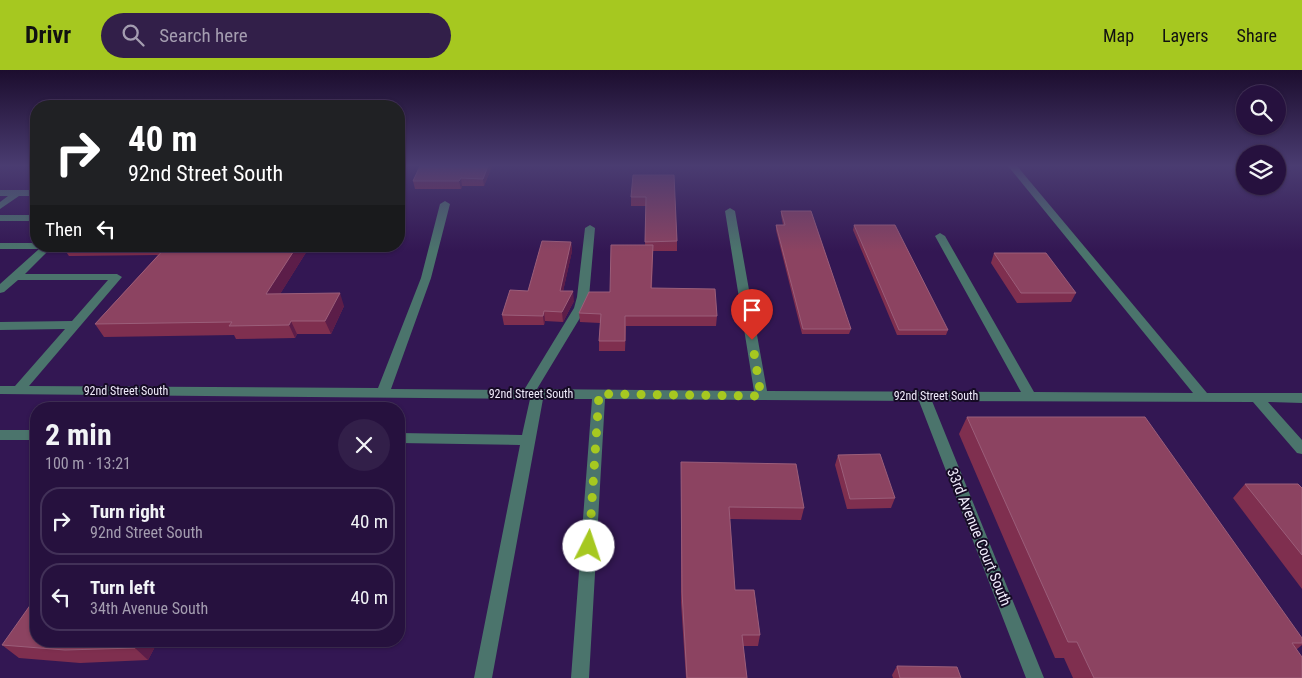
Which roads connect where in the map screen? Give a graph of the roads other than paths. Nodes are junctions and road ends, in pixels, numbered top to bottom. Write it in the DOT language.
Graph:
graph roads {
  1 [pos="27,194"];
  2 [pos="1035,194"];
  3 [pos="445,204"];
  4 [pos="0,206"];
  5 [pos="730,211"];
  6 [pos="0,218"];
  7 [pos="30,218"];
  8 [pos="590,228"];
  9 [pos="940,236"];
  10 [pos="0,246"];
  11 [pos="30,246"];
  12 [pos="42,252"];
  13 [pos="15,277"];
  14 [pos="0,290"];
  15 [pos="75,325"];
  16 [pos="0,326"];
  17 [pos="0,390"];
  18 [pos="18,390"];
  19 [pos="383,393"];
  20 [pos="533,394"];
  21 [pos="599,394"];
  22 [pos="761,396"];
  23 [pos="922,396"];
  24 [pos="1030,397"];
  25 [pos="1203,397"];
  26 [pos="1256,397"];
  27 [pos="1302,398"];
  28 [pos="0,435"];
  29 [pos="30,435"];
  30 [pos="405,438"];
  31 [pos="527,440"];
  32 [pos="1302,449"];
  33 [pos="483,678"];
  34 [pos="580,678"];
  35 [pos="1035,678"];
  1 -- 4 [label="street"];
  2 -- 25 [label="street"];
  3 -- 19 [label="street"];
  5 -- 22 [label="street"];
  6 -- 7 [label="street"];
  8 -- 20 [label="street"];
  9 -- 24 [label="street"];
  10 -- 11 [label="street"];
  12 -- 13 [label="street"];
  13 -- 14 [label="street"];
  13 -- 15 [label="street"];
  15 -- 16 [label="street"];
  15 -- 18 [label="street"];
  17 -- 18 [label="street, 92nd Street South"];
  18 -- 19 [label="street, 92nd Street South"];
  19 -- 20 [label="street, 92nd Street South"];
  20 -- 21 [label="street, 92nd Street South"];
  20 -- 31 [label="street"];
  21 -- 22 [label="street, 92nd Street South"];
  21 -- 34 [label="street"];
  22 -- 23 [label="street, 92nd Street South"];
  23 -- 24 [label="street, 92nd Street South"];
  23 -- 35 [label="street, 33rd Avenue Court South"];
  24 -- 25 [label="street, 92nd Street South"];
  25 -- 26 [label="street, 92nd Street South"];
  26 -- 27 [label="street, 92nd Street South"];
  26 -- 32 [label="street"];
  28 -- 29 [label="street"];
  30 -- 31 [label="street"];
  31 -- 33 [label="street"];
}
